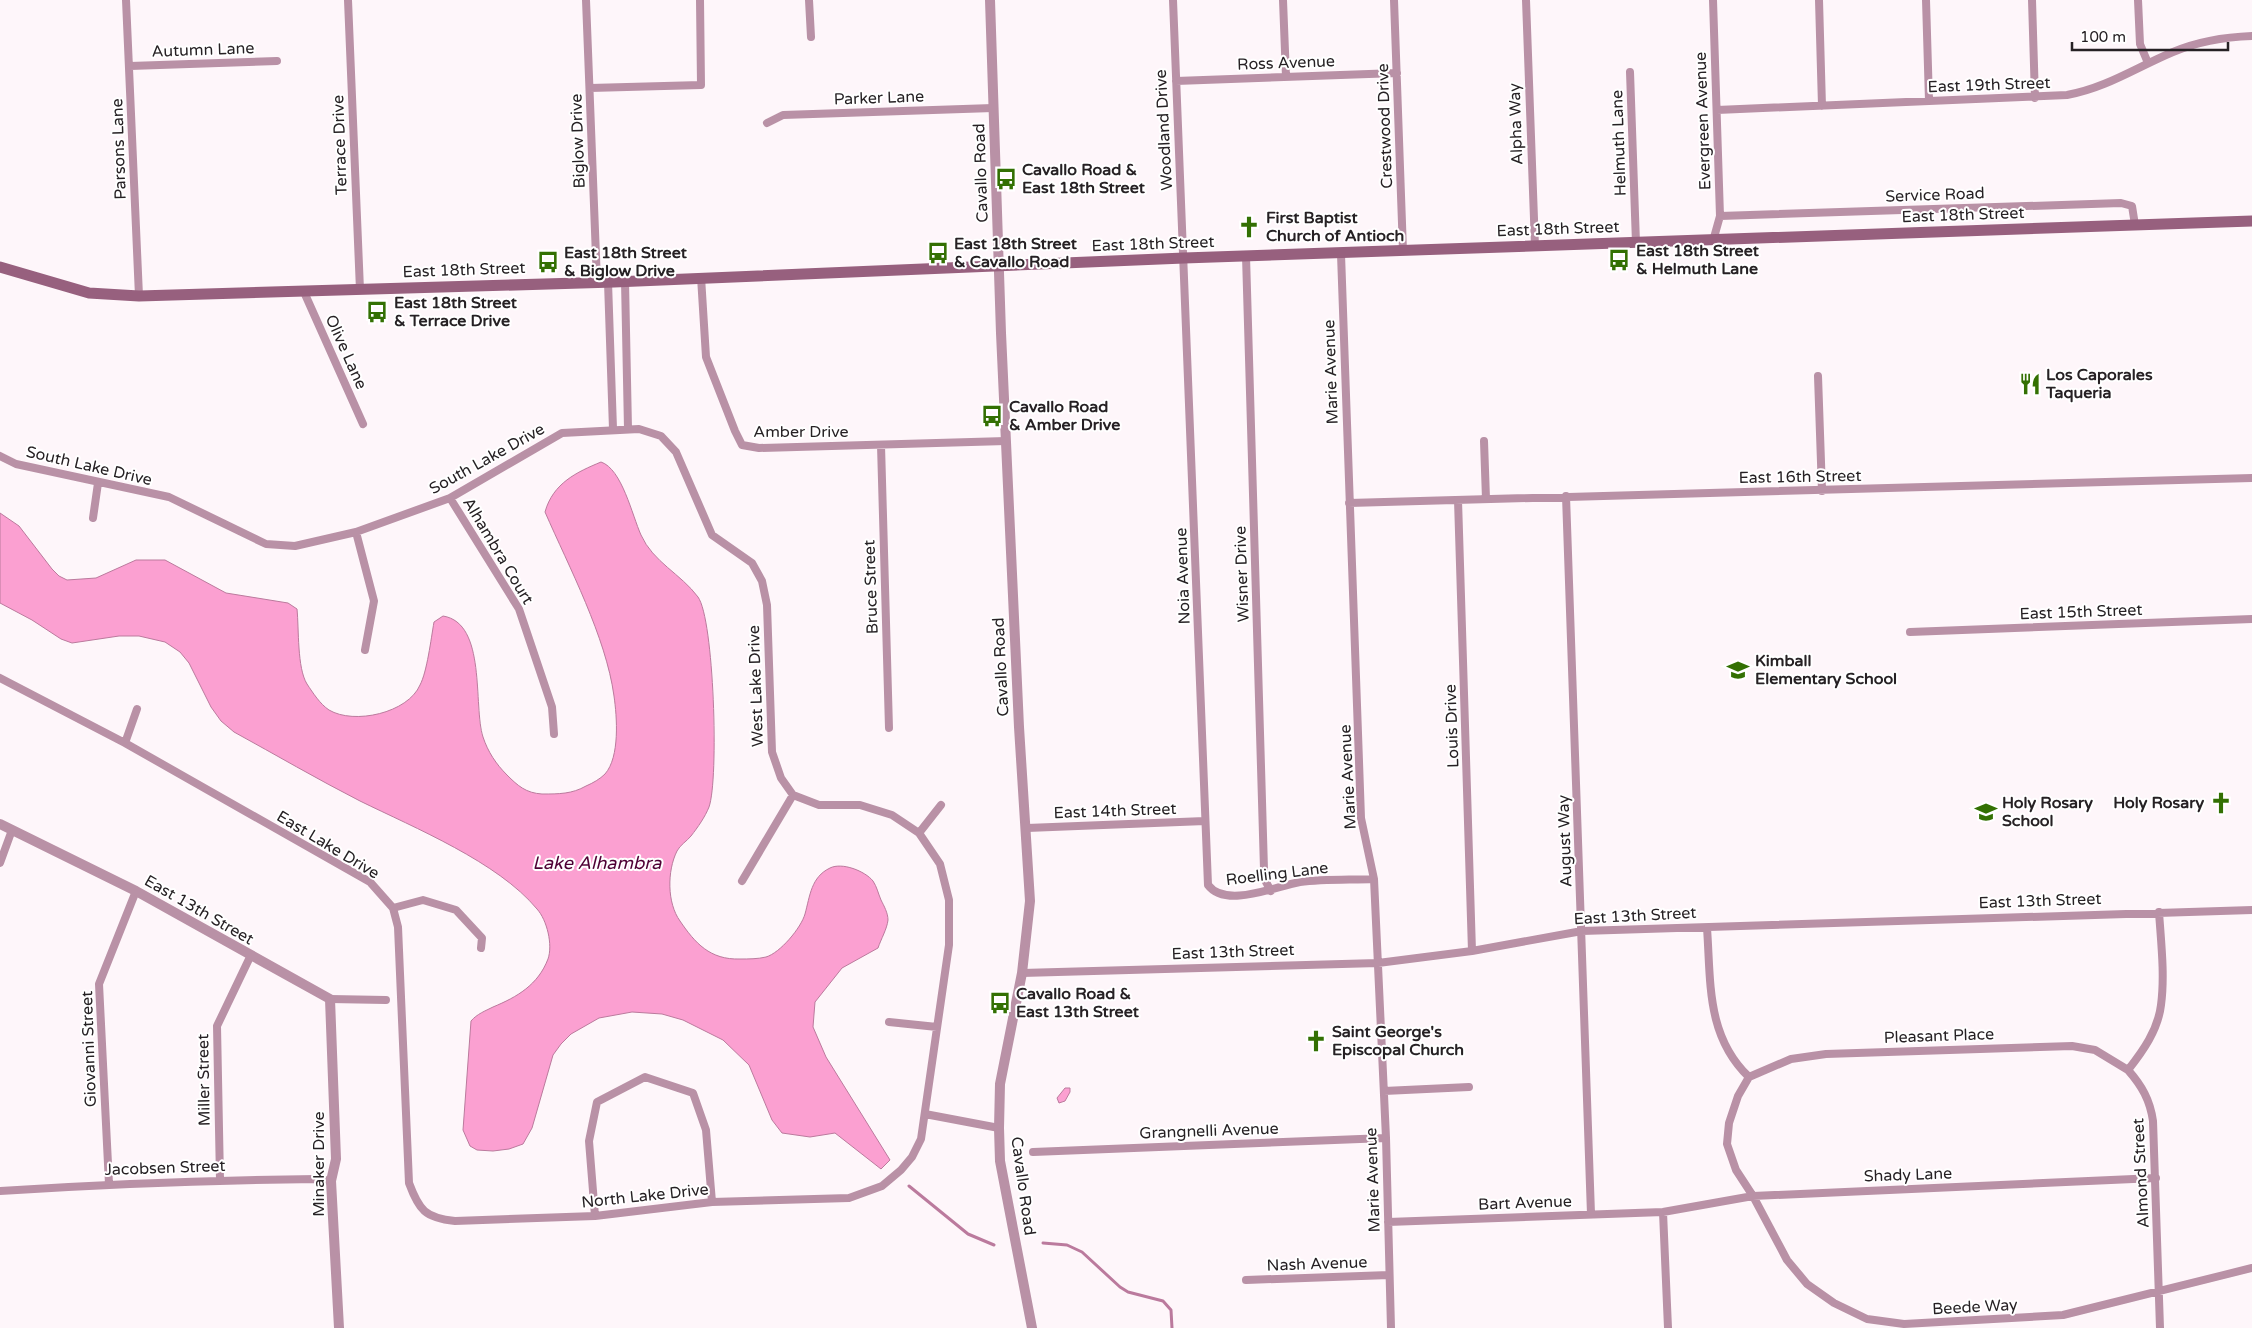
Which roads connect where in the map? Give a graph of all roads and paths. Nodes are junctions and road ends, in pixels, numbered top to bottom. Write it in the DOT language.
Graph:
graph roads {
  1 [pos="126,0"];
  2 [pos="348,0"];
  3 [pos="586,0"];
  4 [pos="700,0"];
  5 [pos="809,0"];
  6 [pos="990,0"];
  7 [pos="1173,0"];
  8 [pos="1283,0"];
  9 [pos="1394,0"];
  10 [pos="1526,0"];
  11 [pos="1713,0"];
  12 [pos="1818,0"];
  13 [pos="1926,0"];
  14 [pos="2032,0"];
  15 [pos="2138,0"];
  16 [pos="2252,36"];
  17 [pos="811,37"];
  18 [pos="277,61"];
  19 [pos="2148,63"];
  20 [pos="130,66"];
  21 [pos="1630,72"];
  22 [pos="1397,73"];
  23 [pos="1286,77"];
  24 [pos="1176,81"];
  25 [pos="590,88"];
  26 [pos="2035,98"];
  27 [pos="1929,101"];
  28 [pos="1822,106"];
  29 [pos="994,108"];
  30 [pos="1717,110"];
  31 [pos="767,123"];
  32 [pos="1720,216"];
  33 [pos="2252,221"];
  34 [pos="2135,225"];
  35 [pos="1714,241"];
  36 [pos="1636,243"];
  37 [pos="1534,246"];
  38 [pos="1404,251"];
  39 [pos="1341,254"];
  40 [pos="1246,256"];
  41 [pos="1184,258"];
  42 [pos="999,266"];
  43 [pos="0,267"];
  44 [pos="701,277"];
  45 [pos="625,281"];
  46 [pos="602,282"];
  47 [pos="360,290"];
  48 [pos="304,292"];
  49 [pos="139,296"];
  50 [pos="1818,376"];
  51 [pos="363,424"];
  52 [pos="615,429"];
  53 [pos="628,429"];
  54 [pos="1006,441"];
  55 [pos="1484,441"];
  56 [pos="881,445"];
  57 [pos="0,456"];
  58 [pos="2252,478"];
  59 [pos="98,483"];
  60 [pos="1822,491"];
  61 [pos="1566,496"];
  62 [pos="450,498"];
  63 [pos="1486,499"];
  64 [pos="1458,500"];
  65 [pos="1350,503"];
  66 [pos="93,518"];
  67 [pos="356,532"];
  68 [pos="2252,619"];
  69 [pos="1910,632"];
  70 [pos="365,650"];
  71 [pos="0,678"];
  72 [pos="136,709"];
  73 [pos="889,728"];
  74 [pos="554,734"];
  75 [pos="125,743"];
  76 [pos="793,795"];
  77 [pos="941,804"];
  78 [pos="1205,821"];
  79 [pos="0,824"];
  80 [pos="1026,828"];
  81 [pos="12,830"];
  82 [pos="919,834"];
  83 [pos="0,863"];
  84 [pos="1374,879"];
  85 [pos="742,881"];
  86 [pos="136,891"];
  87 [pos="1271,891"];
  88 [pos="1213,892"];
  89 [pos="393,908"];
  90 [pos="2252,910"];
  91 [pos="2159,912"];
  92 [pos="1707,928"];
  93 [pos="1582,931"];
  94 [pos="481,948"];
  95 [pos="1472,952"];
  96 [pos="250,957"];
  97 [pos="1378,963"];
  98 [pos="1022,973"];
  99 [pos="330,1000"];
  100 [pos="386,1000"];
  101 [pos="889,1022"];
  102 [pos="937,1027"];
  103 [pos="2128,1070"];
  104 [pos="1749,1077"];
  105 [pos="1469,1087"];
  106 [pos="1384,1091"];
  107 [pos="925,1114"];
  108 [pos="999,1128"];
  109 [pos="1386,1138"];
  110 [pos="1033,1152"];
  111 [pos="2156,1178"];
  112 [pos="220,1180"];
  113 [pos="331,1181"];
  114 [pos="108,1184"];
  115 [pos="0,1191"];
  116 [pos="1753,1196"];
  117 [pos="712,1202"];
  118 [pos="424,1212"];
  119 [pos="1663,1212"];
  120 [pos="1591,1214"];
  121 [pos="595,1216"];
  122 [pos="1388,1222"];
  123 [pos="2252,1268"];
  124 [pos="1389,1275"];
  125 [pos="1246,1280"];
  126 [pos="2159,1292"];
  127 [pos="339,1328"];
  128 [pos="1032,1328"];
  129 [pos="1391,1328"];
  130 [pos="1668,1328"];
  131 [pos="2160,1328"];
  1 -- 20 [label="street, Parsons Lane"];
  2 -- 47 [label="street, Terrace Drive"];
  3 -- 25 [label="street, Biglow Drive"];
  4 -- 25 [label="street"];
  5 -- 17 [label="street"];
  6 -- 29 [label="street, Cavallo Road"];
  7 -- 24 [label="street, Woodland Drive"];
  8 -- 23 [label="street"];
  9 -- 22 [label="street, Crestwood Drive"];
  10 -- 37 [label="street, Alpha Way"];
  11 -- 30 [label="street, Evergreen Avenue"];
  12 -- 28 [label="street"];
  13 -- 27 [label="street"];
  14 -- 26 [label="street"];
  15 -- 19 [label="street"];
  16 -- 19 [label="street, East 19th Street"];
  18 -- 20 [label="street, Autumn Lane"];
  19 -- 26 [label="street, East 19th Street"];
  20 -- 49 [label="street, Parsons Lane"];
  21 -- 36 [label="street, Helmuth Lane"];
  22 -- 23 [label="street, Ross Avenue"];
  22 -- 38 [label="street, Crestwood Drive"];
  23 -- 24 [label="street, Ross Avenue"];
  24 -- 41 [label="street, Woodland Drive"];
  25 -- 46 [label="street, Biglow Drive"];
  26 -- 27 [label="street, East 19th Street"];
  27 -- 28 [label="street, East 19th Street"];
  28 -- 30 [label="street, East 19th Street"];
  29 -- 31 [label="street, Parker Lane"];
  29 -- 42 [label="street, Cavallo Road"];
  30 -- 32 [label="street, Evergreen Avenue"];
  32 -- 34 [label="street, Service Road"];
  32 -- 35 [label="street, Evergreen Avenue"];
  33 -- 34 [label="main road, East 18th Street"];
  34 -- 35 [label="main road, East 18th Street"];
  35 -- 36 [label="main road, East 18th Street"];
  36 -- 37 [label="main road, East 18th Street"];
  37 -- 38 [label="main road, East 18th Street"];
  38 -- 39 [label="main road, East 18th Street"];
  39 -- 40 [label="main road, East 18th Street"];
  39 -- 65 [label="street, Marie Avenue"];
  40 -- 41 [label="main road, East 18th Street"];
  40 -- 87 [label="street, Wisner Drive"];
  41 -- 42 [label="main road, East 18th Street"];
  41 -- 78 [label="street, Noia Avenue"];
  42 -- 44 [label="main road, East 18th Street"];
  42 -- 54 [label="street, Cavallo Road"];
  43 -- 49 [label="main road, East 18th Street"];
  44 -- 45 [label="main road, East 18th Street"];
  44 -- 56 [label="street, Amber Drive"];
  45 -- 46 [label="main road, East 18th Street"];
  45 -- 53 [label="street"];
  46 -- 47 [label="main road, East 18th Street"];
  46 -- 52 [label="street, Biglow Drive"];
  47 -- 48 [label="main road, East 18th Street"];
  48 -- 49 [label="main road, East 18th Street"];
  48 -- 51 [label="street, Olive Lane"];
  50 -- 60 [label="street"];
  52 -- 53 [label="street, West Lake Drive"];
  52 -- 62 [label="street, South Lake Drive"];
  53 -- 76 [label="street, West Lake Drive"];
  54 -- 56 [label="street, Amber Drive"];
  54 -- 80 [label="street, Cavallo Road"];
  55 -- 63 [label="street"];
  56 -- 73 [label="street, Bruce Street"];
  57 -- 59 [label="street, South Lake Drive"];
  58 -- 60 [label="street, East 16th Street"];
  59 -- 66 [label="street"];
  59 -- 67 [label="street, South Lake Drive"];
  60 -- 61 [label="street, East 16th Street"];
  61 -- 63 [label="street, East 16th Street"];
  61 -- 93 [label="street, August Way"];
  62 -- 67 [label="street, South Lake Drive"];
  62 -- 74 [label="street, Alhambra Court"];
  63 -- 64 [label="street, East 16th Street"];
  64 -- 65 [label="street, East 16th Street"];
  64 -- 95 [label="street, Louis Drive"];
  65 -- 84 [label="street, Marie Avenue"];
  67 -- 70 [label="street"];
  68 -- 69 [label="street, East 15th Street"];
  71 -- 75 [label="street, East Lake Drive"];
  72 -- 75 [label="street"];
  75 -- 89 [label="street, East Lake Drive"];
  76 -- 82 [label="street"];
  76 -- 85 [label="street"];
  77 -- 82 [label="street"];
  78 -- 80 [label="street, East 14th Street"];
  78 -- 88 [label="street, Noia Avenue"];
  79 -- 81 [label="street, East 13th Street"];
  80 -- 98 [label="street, Cavallo Road"];
  81 -- 83 [label="street"];
  81 -- 86 [label="street, East 13th Street"];
  82 -- 102 [label="street"];
  84 -- 87 [label="street, Roelling Lane"];
  84 -- 97 [label="street, Marie Avenue"];
  86 -- 96 [label="street, East 13th Street"];
  86 -- 114 [label="street, Giovanni Street"];
  87 -- 88 [label="street, Roelling Lane"];
  89 -- 94 [label="street"];
  89 -- 118 [label="street, East Lake Drive"];
  90 -- 91 [label="street, East 13th Street"];
  91 -- 92 [label="street, East 13th Street"];
  91 -- 103 [label="street"];
  92 -- 93 [label="street, East 13th Street"];
  92 -- 104 [label="street"];
  93 -- 95 [label="street, East 13th Street"];
  93 -- 120 [label="street, August Way"];
  95 -- 97 [label="street, East 13th Street"];
  96 -- 99 [label="street, East 13th Street"];
  96 -- 112 [label="street, Miller Street"];
  97 -- 98 [label="street, East 13th Street"];
  97 -- 106 [label="street, Marie Avenue"];
  98 -- 108 [label="street, Cavallo Road"];
  99 -- 100 [label="street, East 13th Street"];
  99 -- 113 [label="street, Minaker Drive"];
  101 -- 102 [label="street"];
  102 -- 107 [label="street, North Lake Drive"];
  103 -- 104 [label="street, Pleasant Place"];
  103 -- 111 [label="street, Almond Street"];
  104 -- 116 [label="street, Beede Way"];
  105 -- 106 [label="street"];
  106 -- 109 [label="street, Marie Avenue"];
  107 -- 108 [label="street"];
  107 -- 117 [label="street, North Lake Drive"];
  108 -- 128 [label="street, Cavallo Road"];
  109 -- 110 [label="street, Grangnelli Avenue"];
  109 -- 122 [label="street, Marie Avenue"];
  111 -- 116 [label="street, Shady Lane"];
  111 -- 126 [label="street, Almond Street"];
  112 -- 113 [label="street, Jacobsen Street"];
  112 -- 114 [label="street, Jacobsen Street"];
  113 -- 127 [label="street, Minaker Drive"];
  114 -- 115 [label="street, Jacobsen Street"];
  116 -- 119 [label="street, Shady Lane"];
  116 -- 126 [label="street, Beede Way"];
  117 -- 121 [label="street, North Lake Drive"];
  117 -- 121 [label="street"];
  118 -- 121 [label="street, North Lake Drive"];
  119 -- 120 [label="street, Bart Avenue"];
  119 -- 130 [label="street"];
  120 -- 122 [label="street, Bart Avenue"];
  122 -- 124 [label="street, Marie Avenue"];
  123 -- 126 [label="street, Beede Way"];
  124 -- 125 [label="street, Nash Avenue"];
  124 -- 129 [label="street, Marie Avenue"];
  126 -- 131 [label="street, Almond Street"];
}
